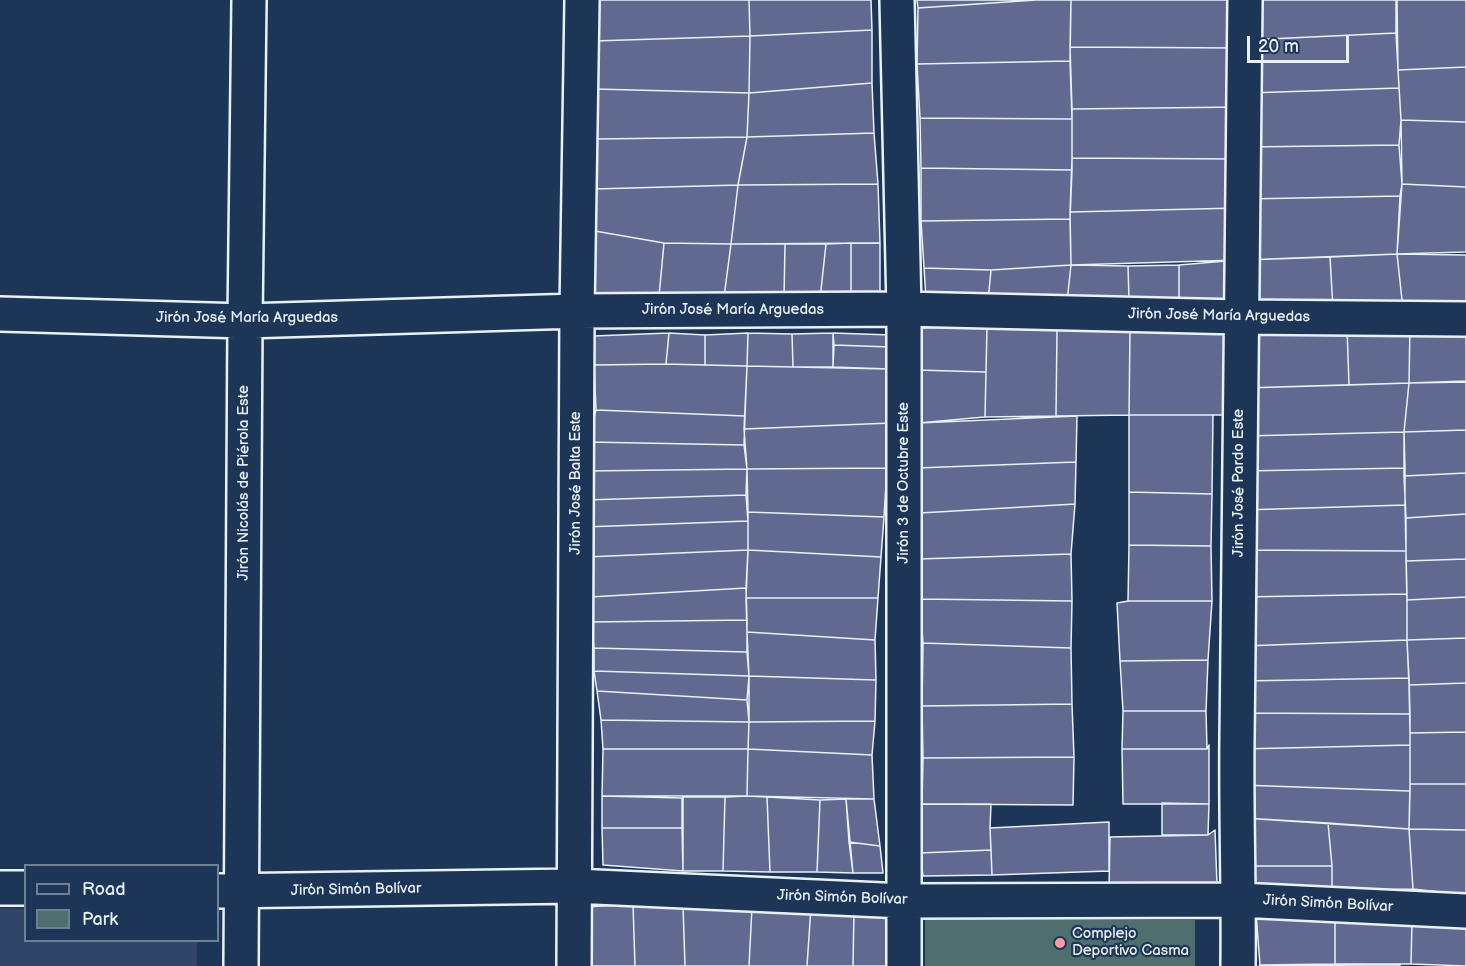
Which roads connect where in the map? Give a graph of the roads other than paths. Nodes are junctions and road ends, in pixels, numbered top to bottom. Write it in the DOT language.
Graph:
graph roads {
  1 [pos="249,0"];
  2 [pos="582,0"];
  3 [pos="897,0"];
  4 [pos="1245,0"];
  5 [pos="904,309"];
  6 [pos="577,311"];
  7 [pos="0,314"];
  8 [pos="1240,317"];
  9 [pos="1466,319"];
  10 [pos="245,321"];
  11 [pos="574,886"];
  12 [pos="0,888"];
  13 [pos="24,888"];
  14 [pos="230,891"];
  15 [pos="1239,900"];
  16 [pos="904,901"];
  17 [pos="1466,911"];
  18 [pos="241,966"];
  19 [pos="574,966"];
  20 [pos="904,966"];
  21 [pos="1238,966"];
  1 -- 10 [label="street, Jirón Nicolás de Piérola Este"];
  2 -- 6 [label="street, Jirón José Balta Este"];
  3 -- 5 [label="street, Jirón 3 de Octubre Este"];
  4 -- 8 [label="street, Jirón José Pardo Este"];
  5 -- 6 [label="street, Jirón José María Arguedas"];
  5 -- 8 [label="street, Jirón José María Arguedas"];
  5 -- 16 [label="street, Jirón 3 de Octubre Este"];
  6 -- 10 [label="street, Jirón José María Arguedas"];
  6 -- 11 [label="street, Jirón José Balta Este"];
  7 -- 10 [label="street, Jirón José María Arguedas"];
  8 -- 9 [label="street, Jirón José María Arguedas"];
  8 -- 15 [label="street, Jirón José Pardo Este"];
  10 -- 14 [label="street, Jirón Nicolás de Piérola Este"];
  11 -- 14 [label="street, Jirón Simón Bolívar"];
  11 -- 16 [label="street, Jirón Simón Bolívar"];
  11 -- 19 [label="street, Jirón José Balta Este"];
  12 -- 13 [label="street"];
  14 -- 18 [label="street, Jirón Nicolás de Piérola Este"];
  15 -- 16 [label="street, Jirón Simón Bolívar"];
  15 -- 17 [label="street, Jirón Simón Bolívar"];
  15 -- 21 [label="street, Jirón José Pardo Este"];
  16 -- 20 [label="street, Jirón 3 de Octubre Este"];
}
